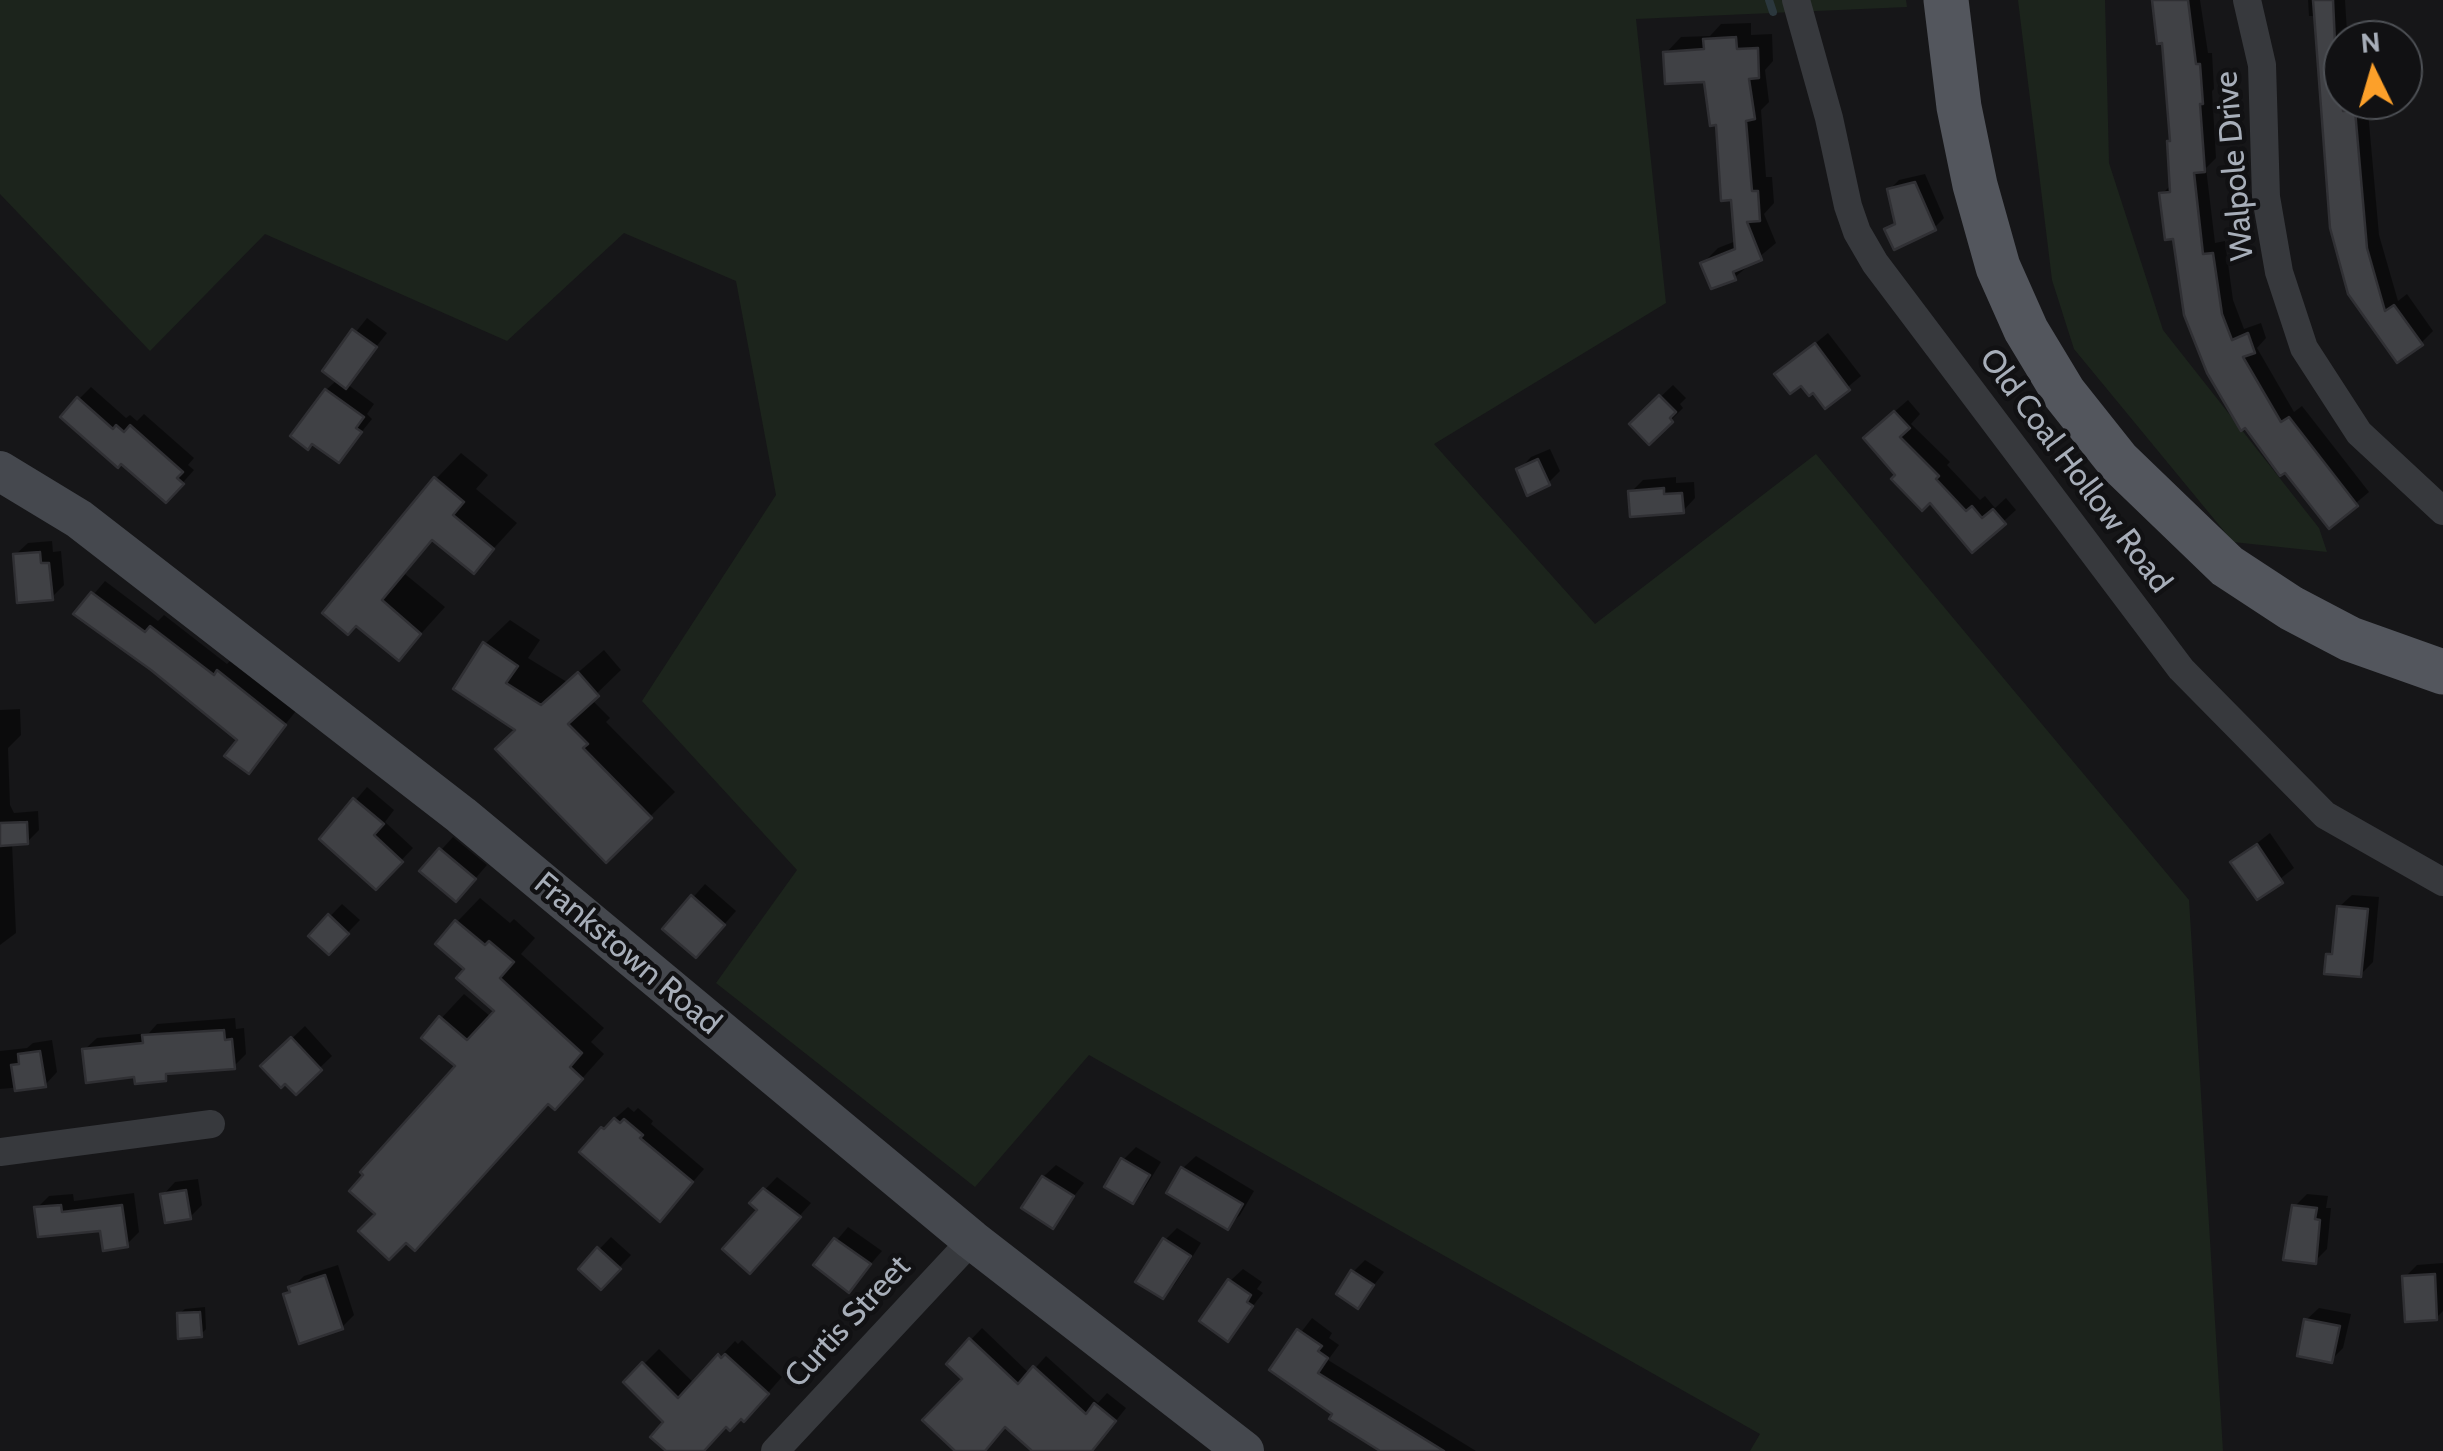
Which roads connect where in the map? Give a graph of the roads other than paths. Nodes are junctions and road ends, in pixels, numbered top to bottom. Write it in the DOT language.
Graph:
graph roads {
  1 [pos="1796,0"];
  2 [pos="1946,0"];
  3 [pos="2248,0"];
  4 [pos="0,471"];
  5 [pos="2443,511"];
  6 [pos="2443,672"];
  7 [pos="2443,882"];
  8 [pos="211,1124"];
  9 [pos="0,1152"];
  10 [pos="972,1240"];
  11 [pos="775,1451"];
  12 [pos="1244,1451"];
  1 -- 7 [label="street, Old Coal Hollow Road"];
  2 -- 6 [label="main road"];
  3 -- 5 [label="street, Walpole Drive"];
  4 -- 10 [label="main road, Frankstown Road"];
  8 -- 9 [label="street"];
  10 -- 11 [label="street, Curtis Street"];
  10 -- 12 [label="main road, Frankstown Road"];
}
